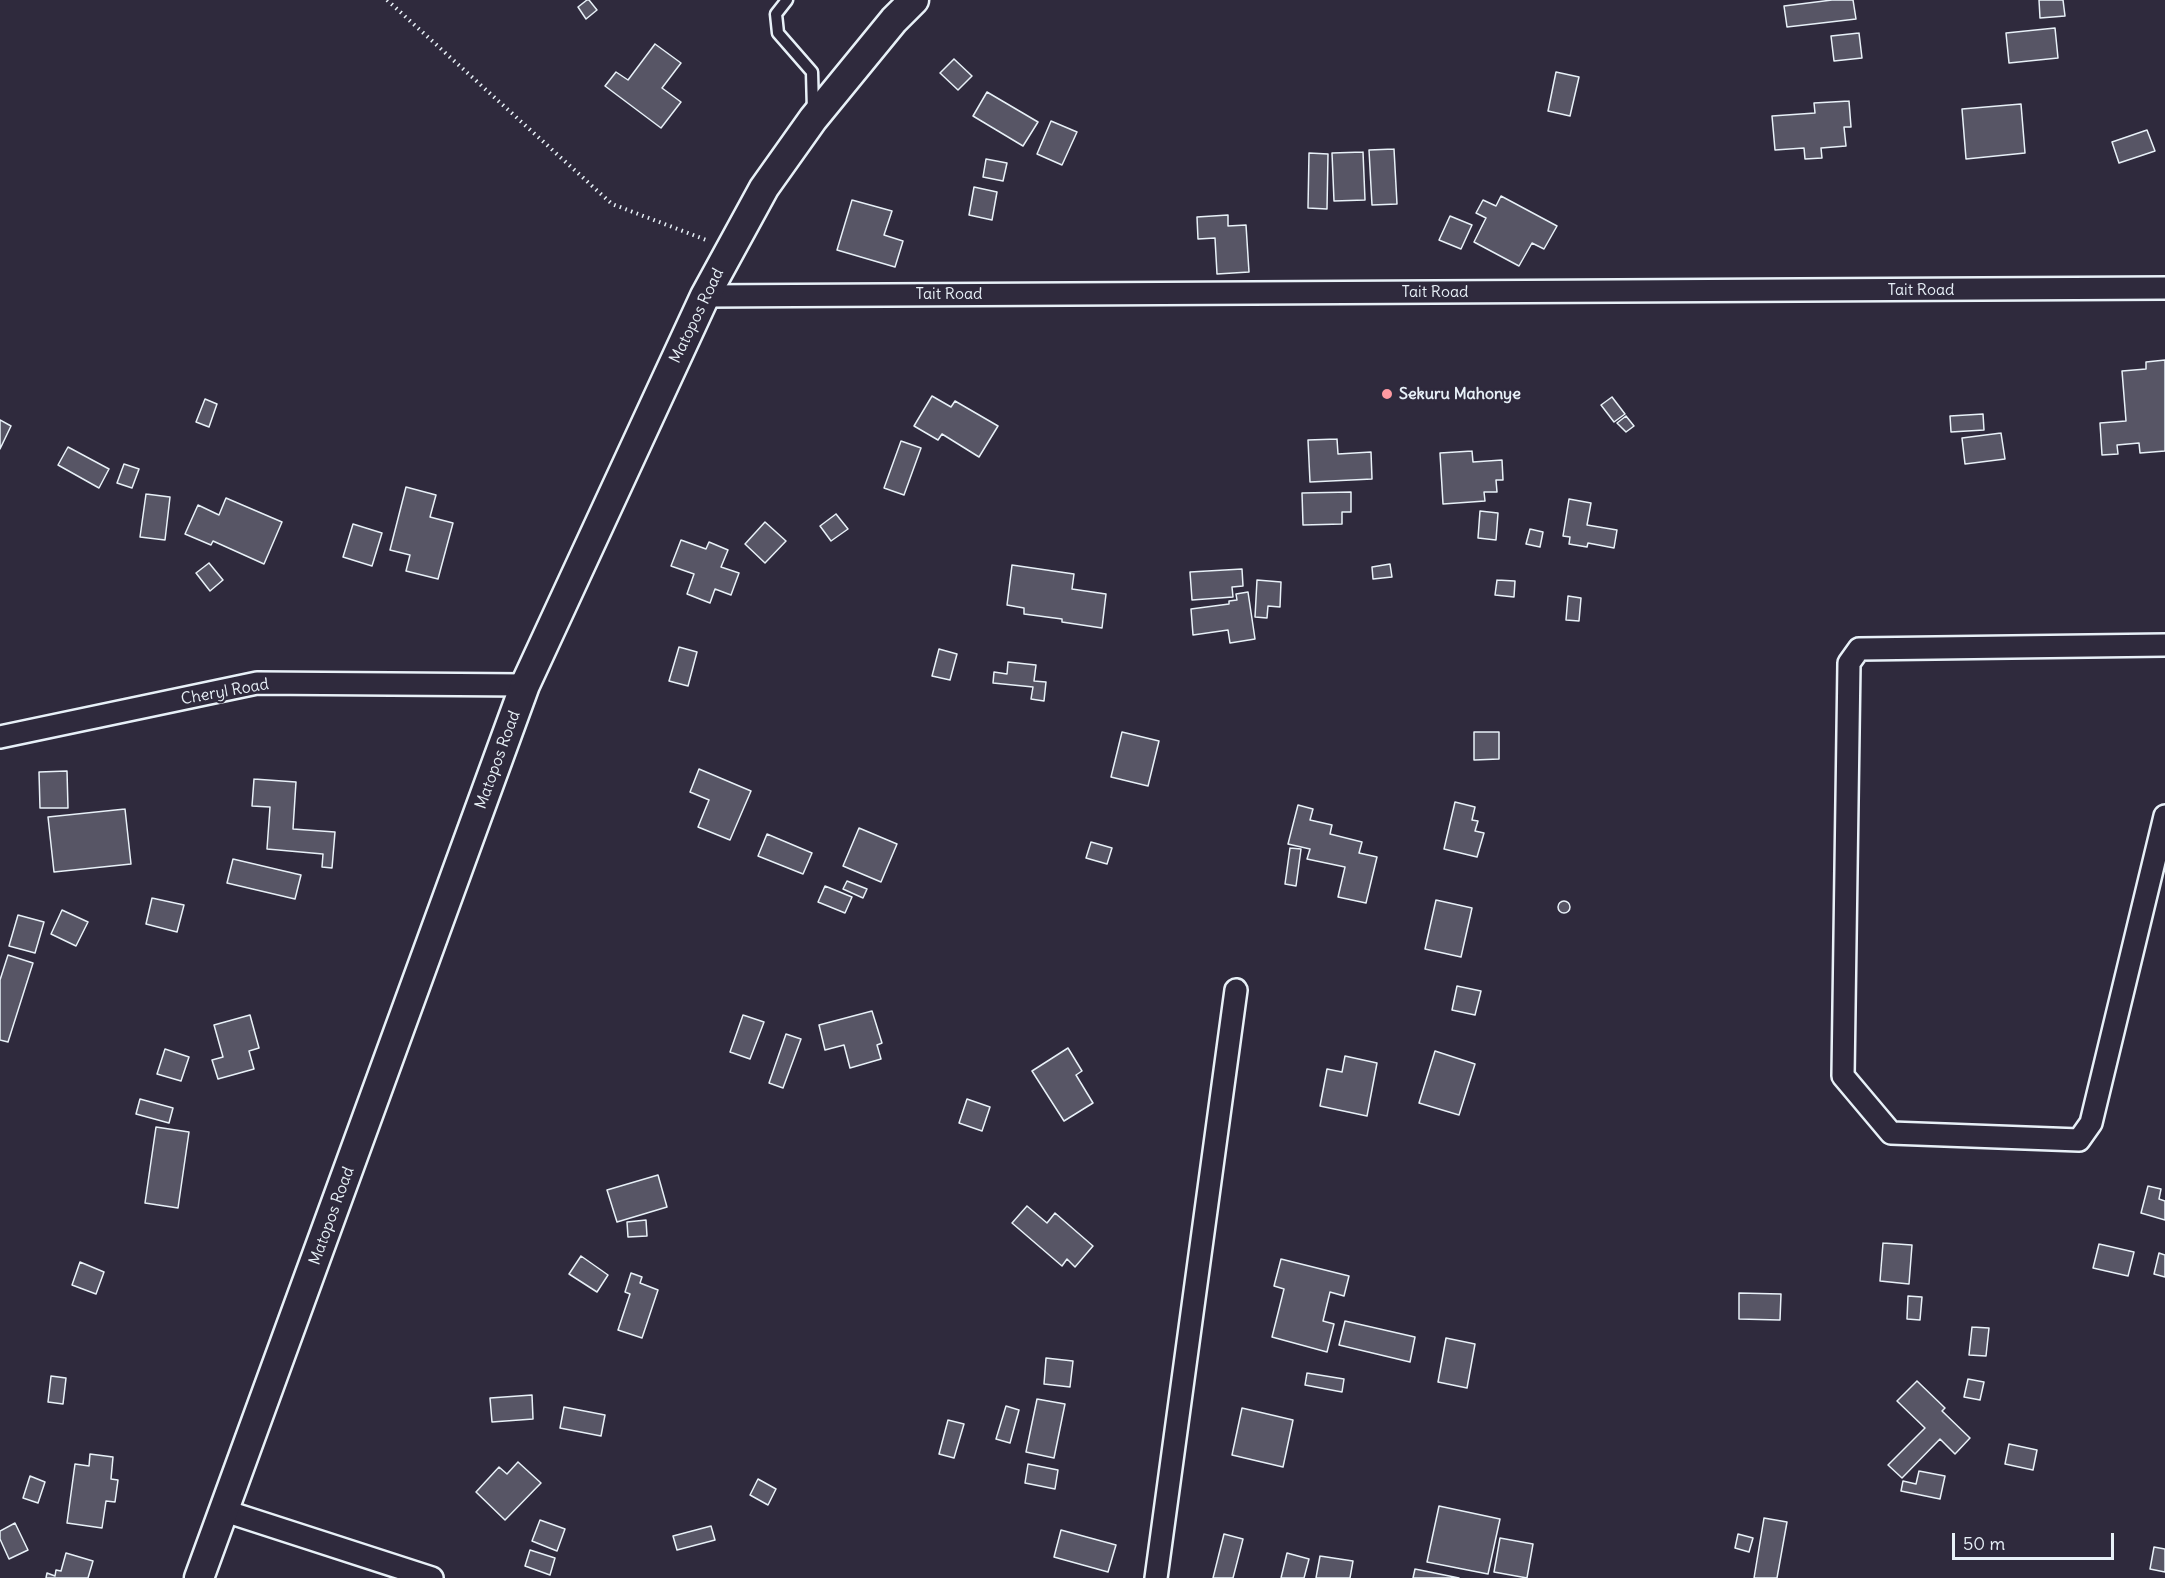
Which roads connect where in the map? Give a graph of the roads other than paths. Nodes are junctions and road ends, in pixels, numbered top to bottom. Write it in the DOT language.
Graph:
graph roads {
  1 [pos="787,0"];
  2 [pos="914,0"];
  3 [pos="813,119"];
  4 [pos="2165,288"];
  5 [pos="705,296"];
  6 [pos="2165,645"];
  7 [pos="525,685"];
  8 [pos="0,737"];
  9 [pos="2165,816"];
  10 [pos="1236,990"];
  11 [pos="225,1511"];
  12 [pos="199,1578"];
  13 [pos="432,1578"];
  14 [pos="1156,1578"];
  1 -- 3 [label="lane"];
  2 -- 3 [label="main road, Matopos Road"];
  3 -- 5 [label="main road, Matopos Road"];
  4 -- 5 [label="street, Tait Road"];
  5 -- 7 [label="main road, Matopos Road"];
  6 -- 9 [label="street"];
  7 -- 8 [label="street, Cheryl Road"];
  7 -- 11 [label="main road, Matopos Road"];
  10 -- 14 [label="street"];
  11 -- 12 [label="main road, Matopos Road"];
  11 -- 13 [label="street"];
}
